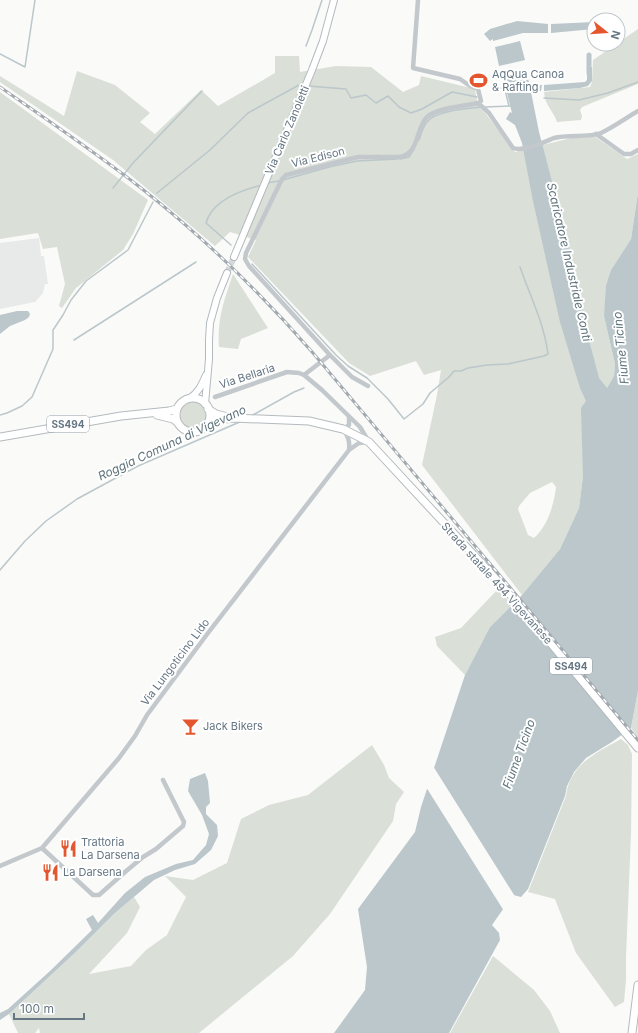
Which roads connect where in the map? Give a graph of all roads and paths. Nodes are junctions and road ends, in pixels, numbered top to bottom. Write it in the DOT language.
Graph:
graph roads {
  1 [pos="334,0"];
  2 [pos="418,0"];
  3 [pos="482,106"];
  4 [pos="638,111"];
  5 [pos="596,134"];
  6 [pos="638,150"];
  7 [pos="234,257"];
  8 [pos="227,273"];
  9 [pos="330,355"];
  10 [pos="208,369"];
  11 [pos="304,375"];
  12 [pos="368,386"];
  13 [pos="214,397"];
  14 [pos="190,398"];
  15 [pos="207,406"];
  16 [pos="176,409"];
  17 [pos="136,414"];
  18 [pos="349,417"];
  19 [pos="234,418"];
  20 [pos="177,422"];
  21 [pos="355,422"];
  22 [pos="208,423"];
  23 [pos="346,430"];
  24 [pos="0,437"];
  25 [pos="369,442"];
  26 [pos="349,450"];
  27 [pos="638,748"];
  28 [pos="163,780"];
  29 [pos="42,848"];
  30 [pos="0,866"];
  31 [pos="638,985"];
  32 [pos="632,1033"];
  1 -- 7 [label="main road, Via Carlo Zanoletti"];
  2 -- 3 [label="street"];
  3 -- 5 [label="street"];
  3 -- 9 [label="street, Via Edison"];
  4 -- 5 [label="street"];
  5 -- 6 [label="street"];
  8 -- 10 [label="main road"];
  9 -- 11 [label="street"];
  9 -- 12 [label="street, Via Edison"];
  10 -- 14 [label="main road"];
  10 -- 15 [label="main road"];
  11 -- 13 [label="street, Via Bellaria"];
  11 -- 18 [label="street"];
  14 -- 15 [label="main road, SS494"];
  14 -- 16 [label="main road, SS494"];
  15 -- 19 [label="main road, SS494"];
  15 -- 22 [label="main road"];
  16 -- 17 [label="main road, SS494"];
  16 -- 20 [label="main road"];
  17 -- 20 [label="main road, SS494"];
  17 -- 24 [label="main road, SS494"];
  18 -- 21 [label="street"];
  18 -- 23 [label="street"];
  19 -- 22 [label="main road, SS494"];
  19 -- 23 [label="main road, SS494"];
  20 -- 22 [label="main road, SS494"];
  21 -- 23 [label="street"];
  21 -- 25 [label="street"];
  23 -- 25 [label="main road, SS494"];
  23 -- 26 [label="street"];
  25 -- 26 [label="street"];
  25 -- 27 [label="main road, Strada statale 494 Vigevanese / SS494"];
  26 -- 29 [label="street, Via Lungoticino Lido"];
  28 -- 29 [label="street"];
  29 -- 30 [label="street, Via Lungoticino Lido"];
  31 -- 32 [label="main road"];
}
